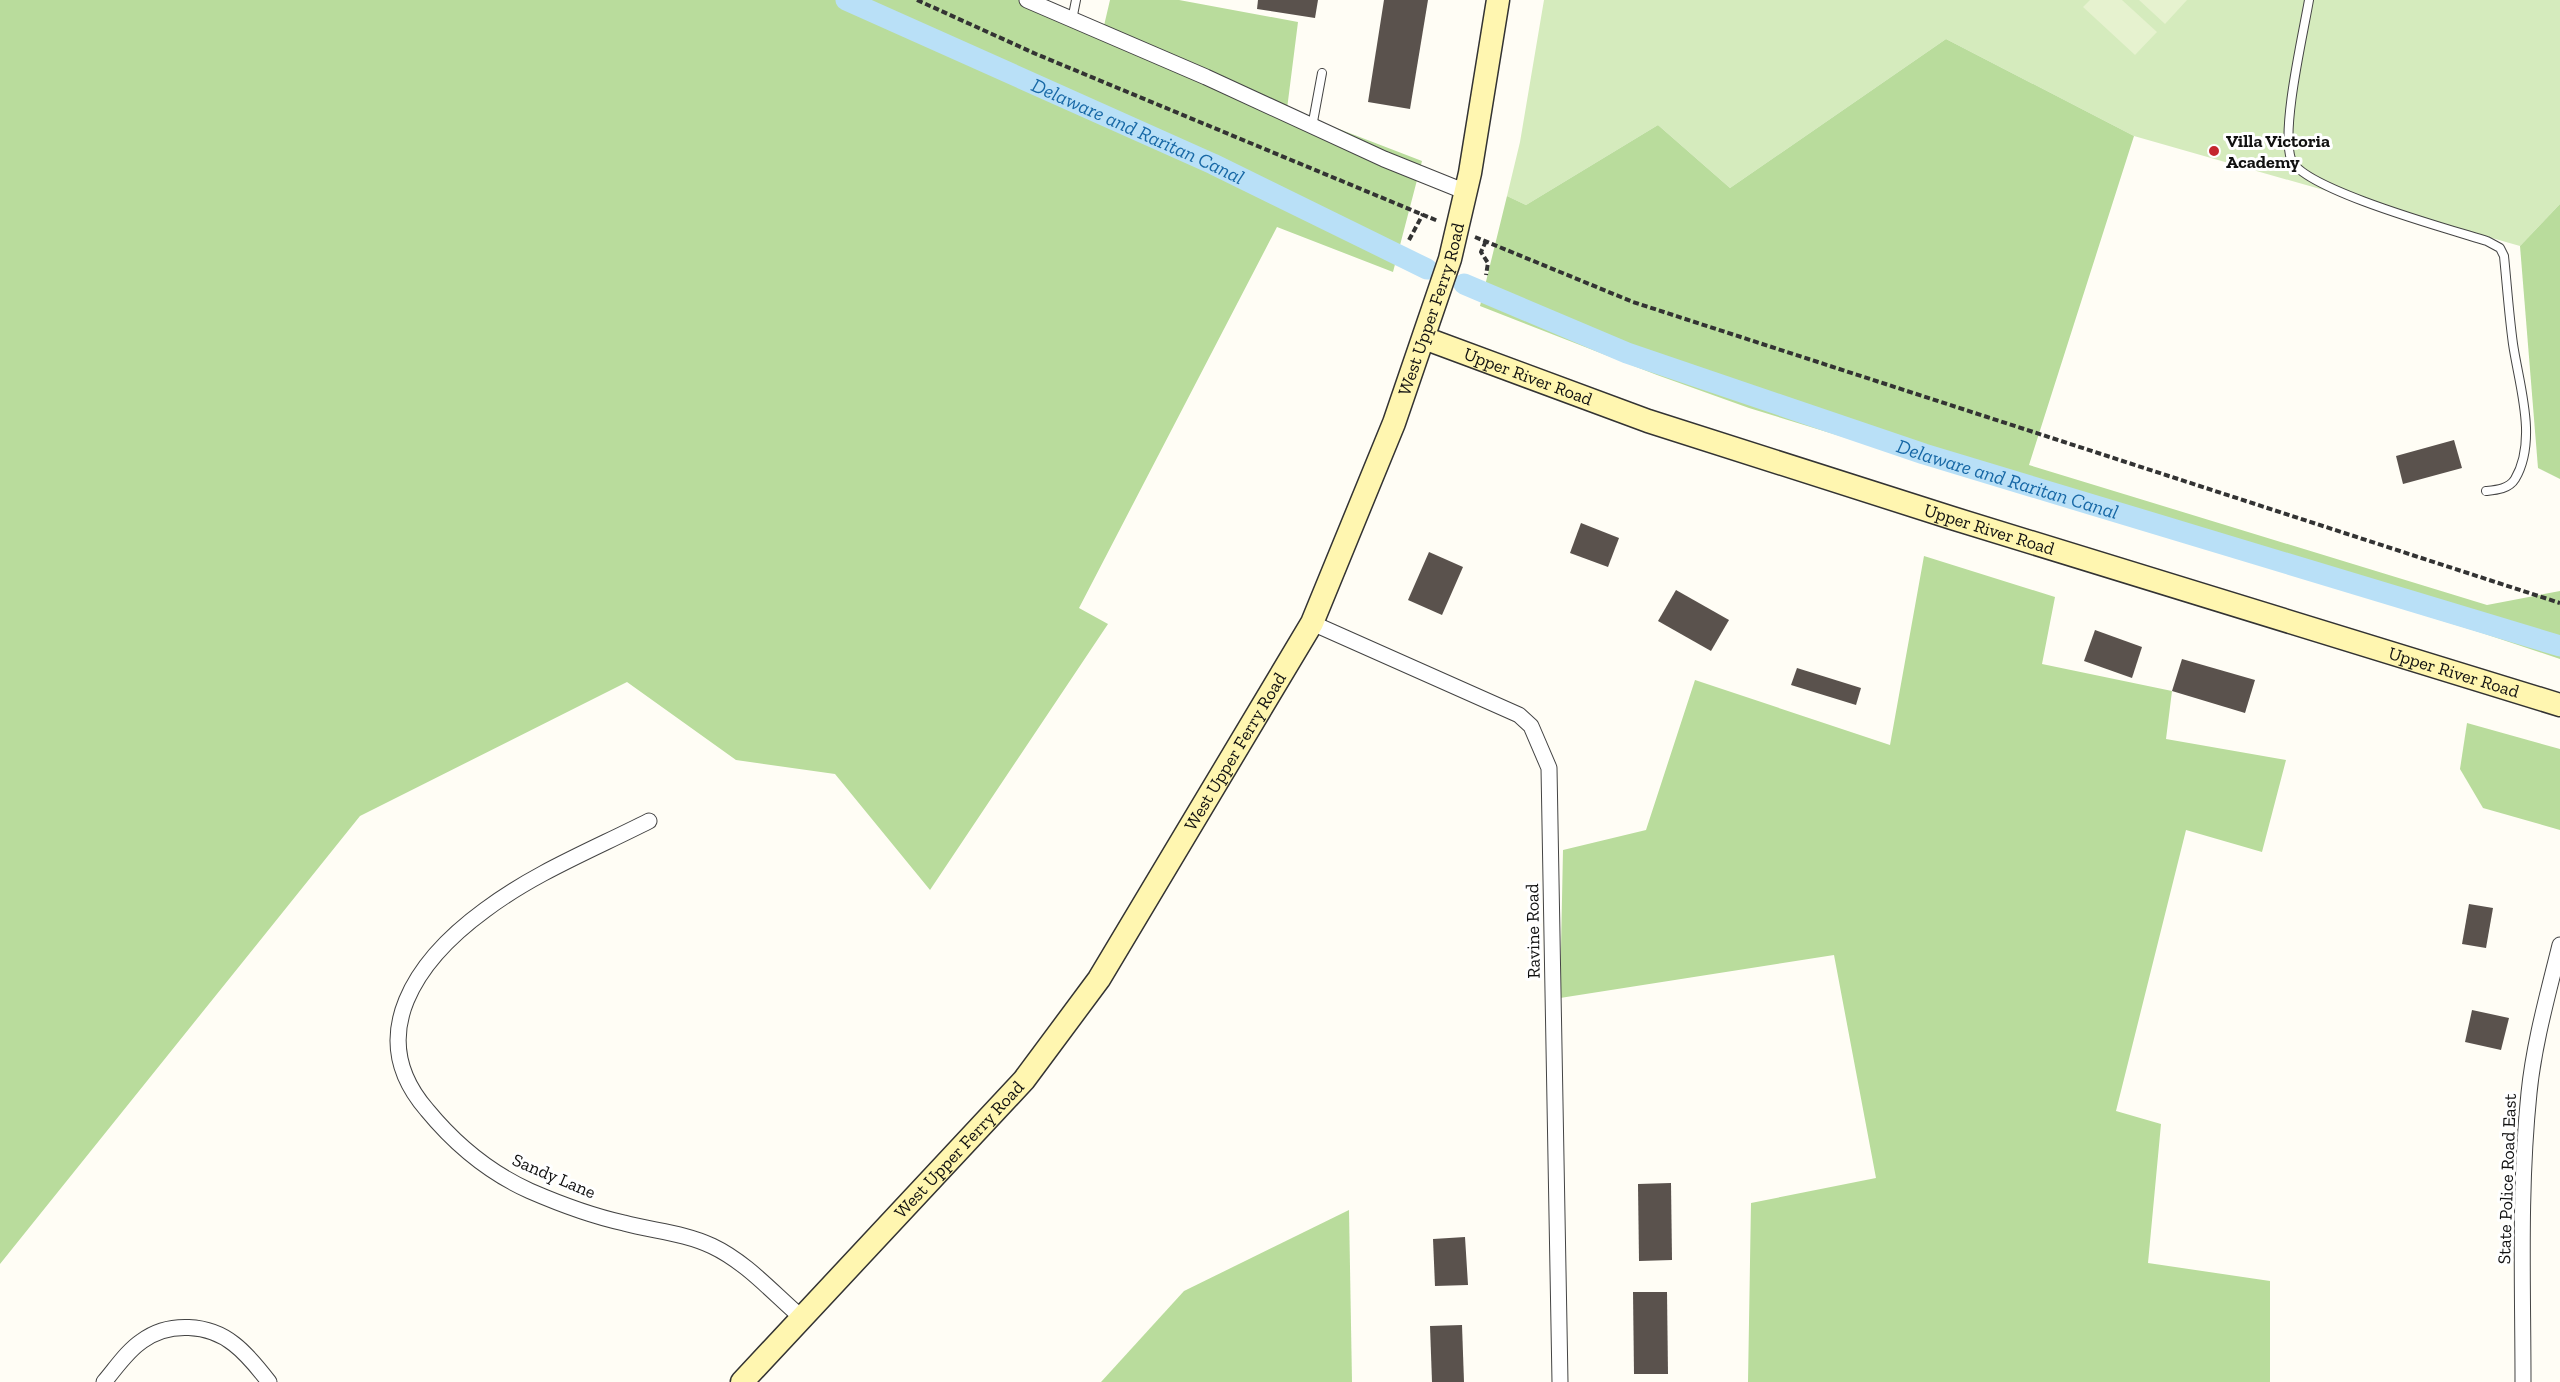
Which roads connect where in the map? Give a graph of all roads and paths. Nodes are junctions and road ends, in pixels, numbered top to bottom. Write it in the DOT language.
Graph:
graph roads {
  1 [pos="917,0"];
  2 [pos="1027,0"];
  3 [pos="1076,0"];
  4 [pos="1498,0"];
  5 [pos="2309,0"];
  6 [pos="1072,20"];
  7 [pos="1322,73"];
  8 [pos="1312,127"];
  9 [pos="1466,192"];
  10 [pos="1472,236"];
  11 [pos="1410,240"];
  12 [pos="1486,241"];
  13 [pos="1481,252"];
  14 [pos="1476,255"];
  15 [pos="1486,275"];
  16 [pos="1424,338"];
  17 [pos="2486,491"];
  18 [pos="2560,603"];
  19 [pos="1312,623"];
  20 [pos="2560,705"];
  21 [pos="649,821"];
  22 [pos="2560,945"];
  23 [pos="801,1317"];
  24 [pos="105,1382"];
  25 [pos="269,1382"];
  26 [pos="742,1382"];
  27 [pos="1560,1382"];
  28 [pos="2523,1382"];
  1 -- 11 [label="path"];
  2 -- 6 [label="street"];
  3 -- 6 [label="lane"];
  4 -- 9 [label="main road, West Upper Ferry Road"];
  5 -- 17 [label="lane"];
  6 -- 8 [label="street"];
  7 -- 8 [label="lane"];
  8 -- 9 [label="street"];
  9 -- 16 [label="main road, West Upper Ferry Road"];
  10 -- 12 [label="path"];
  12 -- 13 [label="path"];
  12 -- 18 [label="path"];
  13 -- 14 [label="path"];
  13 -- 15 [label="path"];
  16 -- 19 [label="main road, West Upper Ferry Road"];
  16 -- 20 [label="main road, Upper River Road"];
  19 -- 23 [label="main road, West Upper Ferry Road"];
  19 -- 27 [label="street, Ravine Road"];
  21 -- 23 [label="street, Sandy Lane"];
  22 -- 28 [label="street, State Police Road East"];
  23 -- 26 [label="main road, West Upper Ferry Road"];
  24 -- 25 [label="street"];
}
